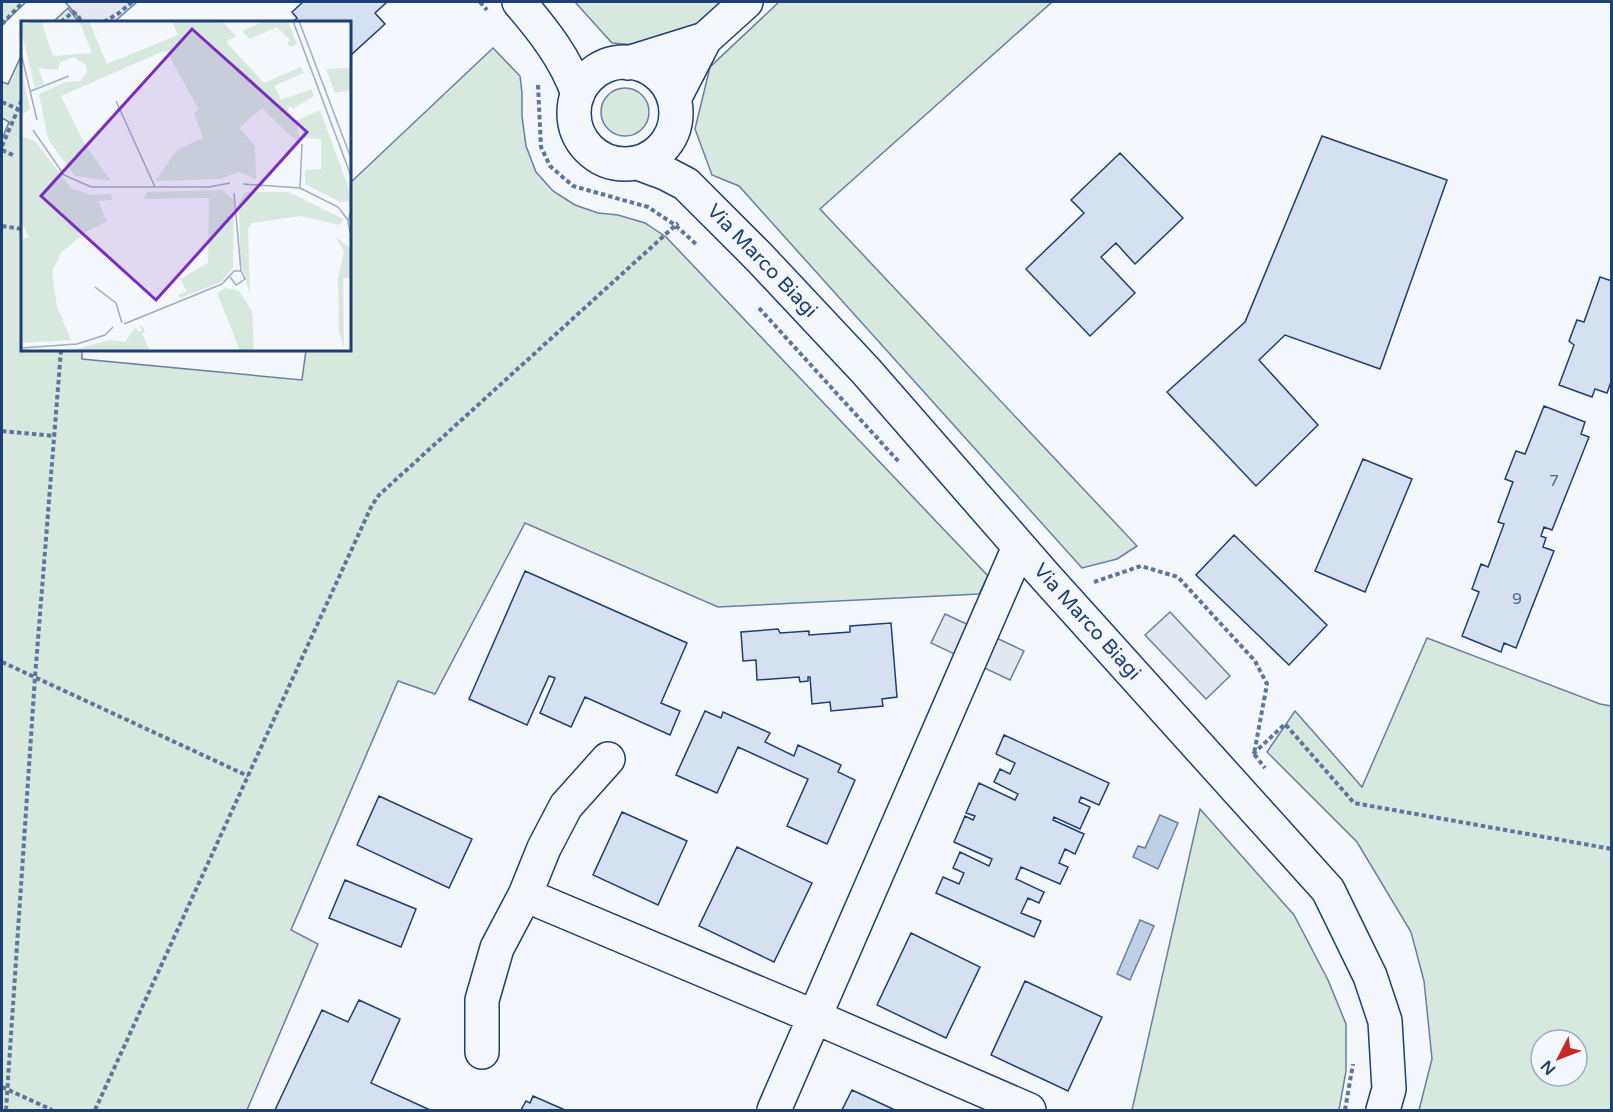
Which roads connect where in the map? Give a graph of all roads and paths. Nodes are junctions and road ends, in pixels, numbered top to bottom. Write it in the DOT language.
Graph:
graph roads {
  1 [pos="23,2"];
  2 [pos="132,2"];
  3 [pos="480,2"];
  4 [pos="746,2"];
  5 [pos="505,8"];
  6 [pos="62,21"];
  7 [pos="81,21"];
  8 [pos="106,21"];
  9 [pos="2,24"];
  10 [pos="548,36"];
  11 [pos="705,39"];
  12 [pos="615,65"];
  13 [pos="538,76"];
  14 [pos="578,94"];
  15 [pos="674,99"];
  16 [pos="2,102"];
  17 [pos="21,102"];
  18 [pos="18,110"];
  19 [pos="669,140"];
  20 [pos="2,148"];
  21 [pos="13,155"];
  22 [pos="638,163"];
  23 [pos="686,184"];
  24 [pos="675,225"];
  25 [pos="2,226"];
  26 [pos="21,229"];
  27 [pos="702,249"];
  28 [pos="758,308"];
  29 [pos="61,351"];
  30 [pos="2,431"];
  31 [pos="54,436"];
  32 [pos="904,468"];
  33 [pos="1019,547"];
  34 [pos="2,662"];
  35 [pos="34,677"];
  36 [pos="608,759"];
  37 [pos="248,776"];
  38 [pos="1226,778"];
  39 [pos="1611,849"];
  40 [pos="525,895"];
  41 [pos="816,1017"];
  42 [pos="482,1052"];
  43 [pos="1352,1055"];
  44 [pos="2,1087"];
  45 [pos="8,1090"];
  46 [pos="6,1110"];
  47 [pos="52,1110"];
  48 [pos="95,1110"];
  49 [pos="774,1110"];
  50 [pos="1029,1110"];
  51 [pos="1345,1110"];
  52 [pos="1383,1110"];
  1 -- 9 [label="path"];
  2 -- 8 [label="path"];
  3 -- 5 [label="path"];
  4 -- 11 [label="street"];
  5 -- 10 [label="street"];
  6 -- 7 [label="path"];
  10 -- 12 [label="street"];
  10 -- 14 [label="street"];
  11 -- 12 [label="street"];
  11 -- 15 [label="street"];
  12 -- 14 [label="street"];
  12 -- 15 [label="street"];
  13 -- 24 [label="path"];
  14 -- 22 [label="street"];
  15 -- 19 [label="street"];
  16 -- 18 [label="path"];
  17 -- 18 [label="path"];
  18 -- 20 [label="path"];
  19 -- 22 [label="street"];
  19 -- 23 [label="street, Via Marco Biagi"];
  20 -- 21 [label="path"];
  22 -- 23 [label="street, Via Marco Biagi"];
  23 -- 33 [label="street, Via Marco Biagi"];
  24 -- 27 [label="path"];
  24 -- 37 [label="path"];
  25 -- 26 [label="path"];
  28 -- 32 [label="path"];
  29 -- 31 [label="path"];
  30 -- 31 [label="path"];
  31 -- 35 [label="path"];
  33 -- 38 [label="street, Via Marco Biagi"];
  33 -- 41 [label="street"];
  34 -- 35 [label="path"];
  35 -- 37 [label="path"];
  35 -- 45 [label="path"];
  36 -- 40 [label="street"];
  37 -- 48 [label="path"];
  38 -- 39 [label="path"];
  38 -- 52 [label="street, Via Marco Biagi"];
  40 -- 41 [label="street"];
  40 -- 42 [label="street"];
  41 -- 49 [label="street"];
  41 -- 50 [label="street"];
  43 -- 51 [label="path"];
  44 -- 45 [label="path"];
  45 -- 46 [label="path"];
  45 -- 47 [label="path"];
}
